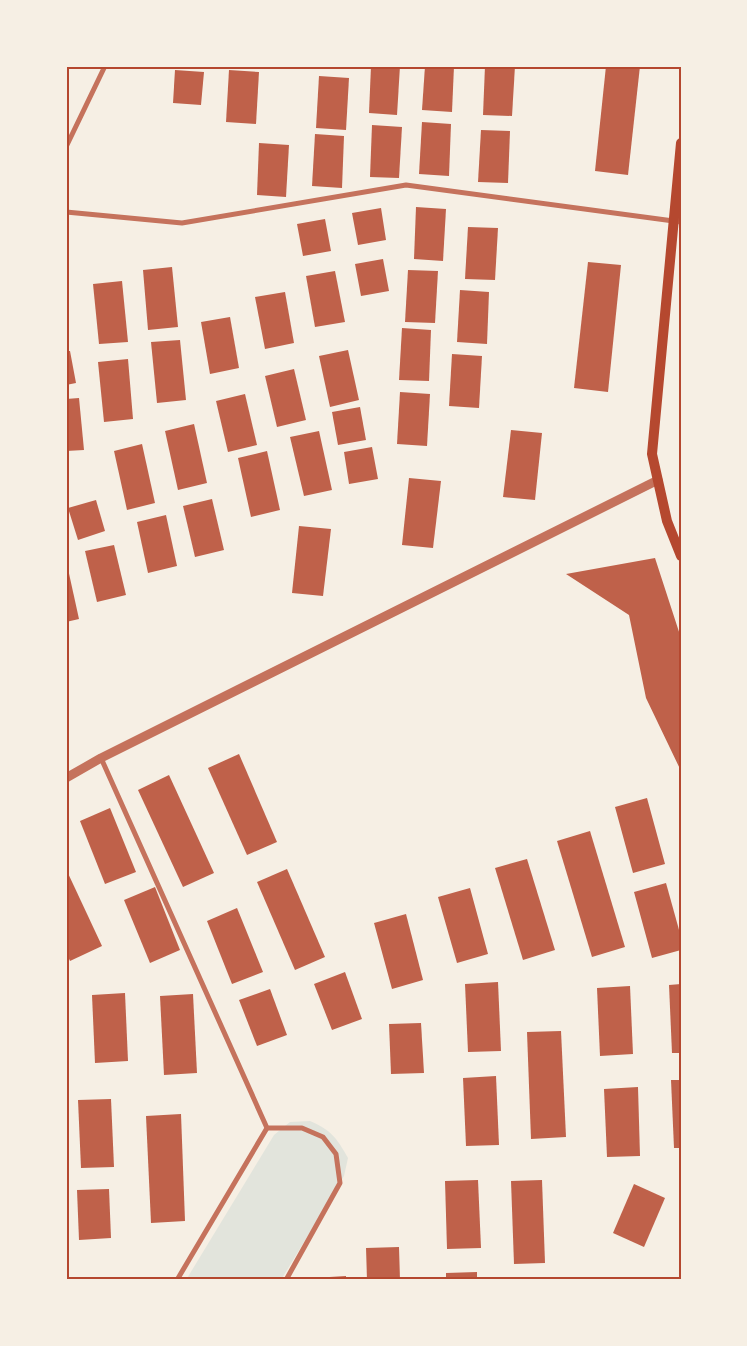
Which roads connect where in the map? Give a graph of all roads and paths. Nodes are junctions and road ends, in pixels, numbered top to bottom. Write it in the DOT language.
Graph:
graph roads {
  1 [pos="105,66"];
  2 [pos="681,143"];
  3 [pos="66,147"];
  4 [pos="66,212"];
  5 [pos="677,222"];
  6 [pos="658,480"];
  7 [pos="681,556"];
  8 [pos="101,758"];
  9 [pos="66,778"];
  10 [pos="267,1128"];
  11 [pos="177,1280"];
  12 [pos="286,1280"];
  1 -- 3 [label="street"];
  2 -- 5 [label="main road"];
  4 -- 5 [label="street"];
  5 -- 6 [label="main road"];
  6 -- 7 [label="main road"];
  6 -- 8 [label="street"];
  8 -- 9 [label="street"];
  8 -- 10 [label="street"];
  10 -- 11 [label="street"];
  10 -- 12 [label="street"];
}
